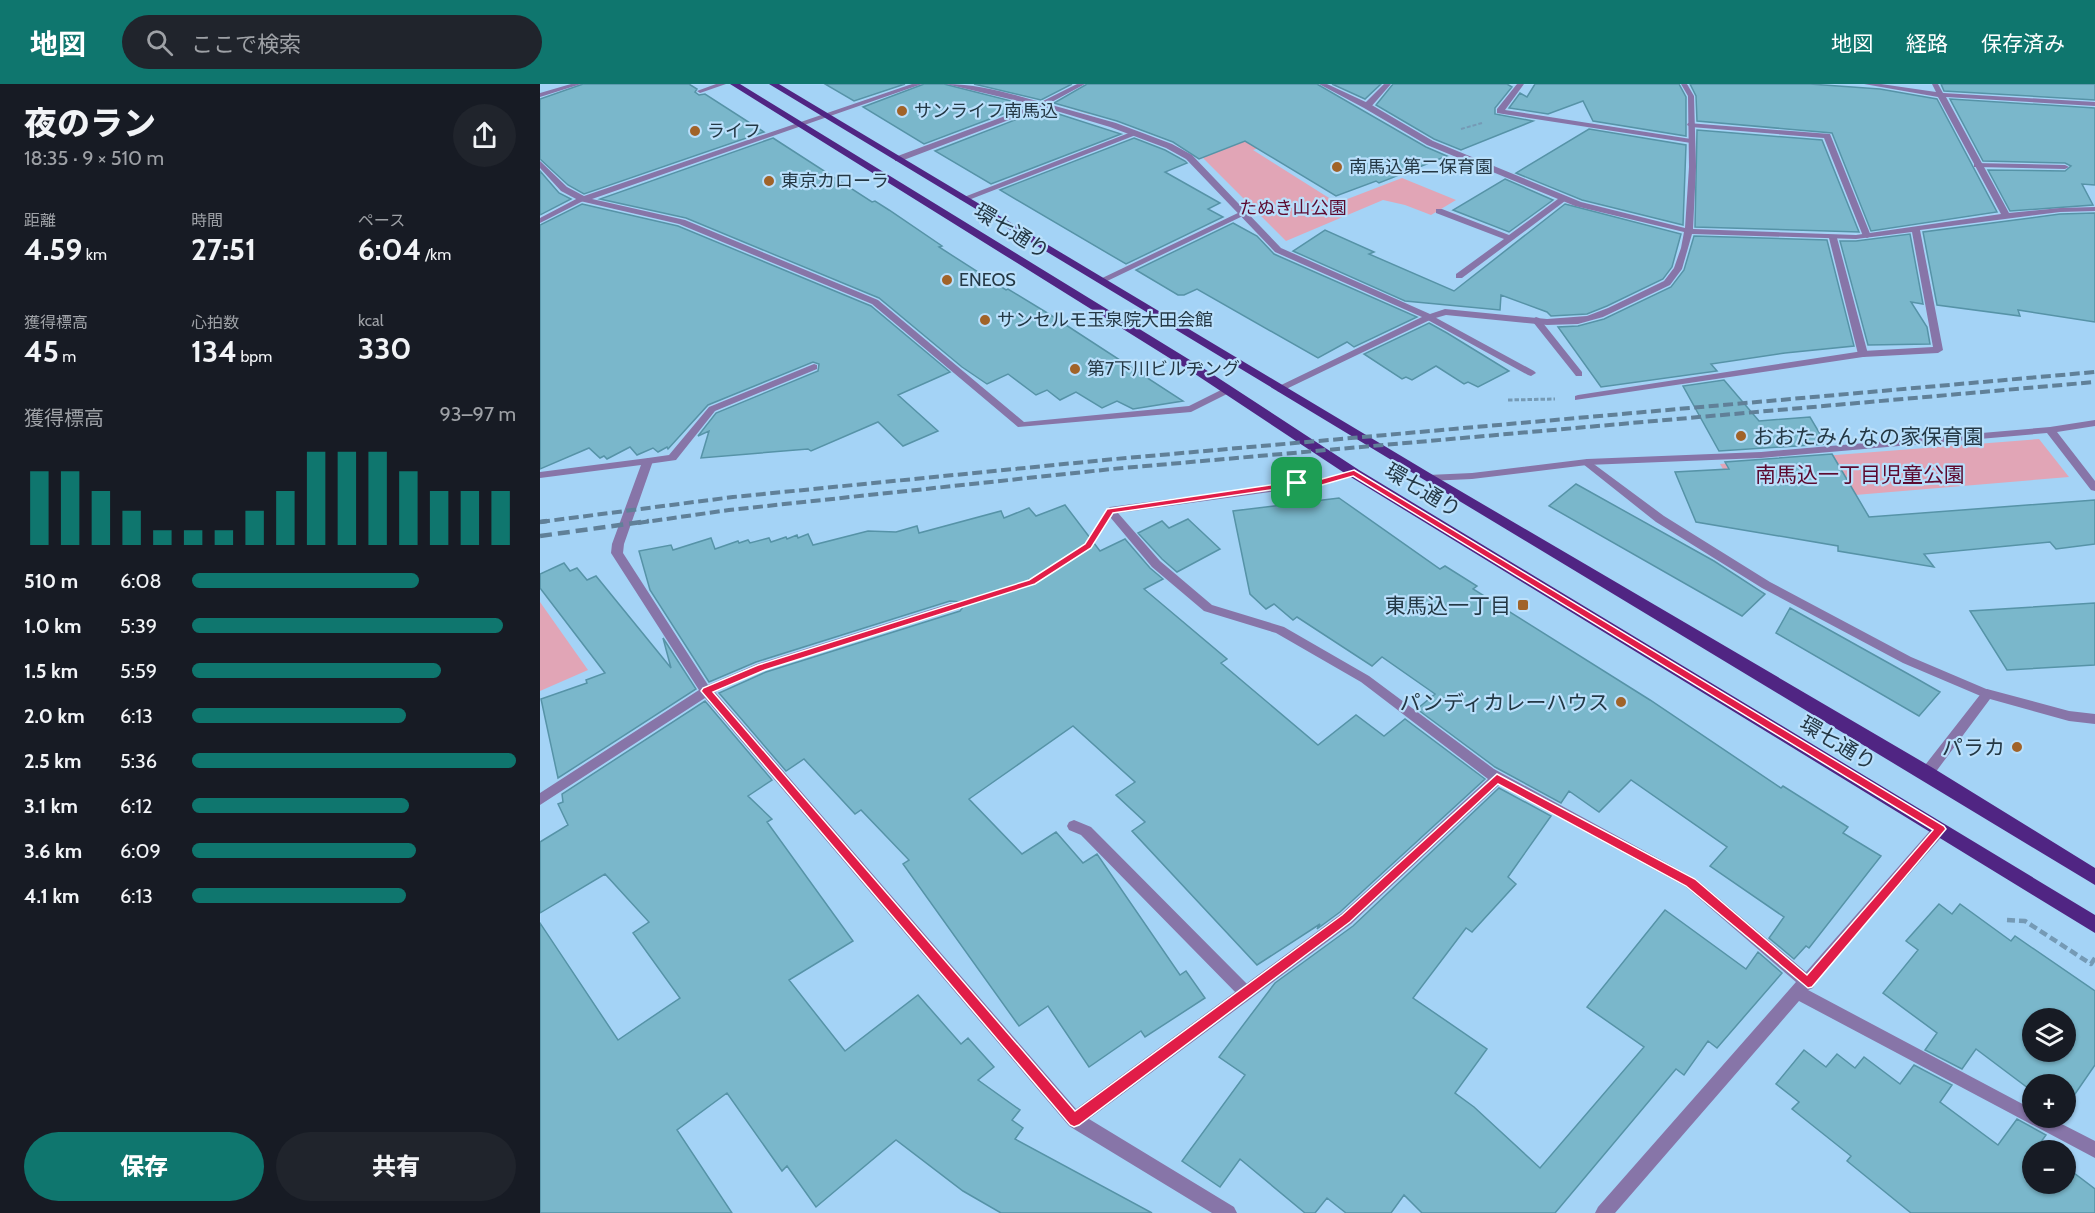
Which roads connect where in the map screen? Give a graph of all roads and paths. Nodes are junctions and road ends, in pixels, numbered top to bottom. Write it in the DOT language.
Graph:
graph roads {
  1 [pos="578,84"];
  2 [pos="723,84"];
  3 [pos="734,84"];
  4 [pos="773,84"];
  5 [pos="919,84"];
  6 [pos="949,84"];
  7 [pos="1082,84"];
  8 [pos="1322,84"];
  9 [pos="1388,84"];
  10 [pos="1521,84"];
  11 [pos="1684,84"];
  12 [pos="1867,84"];
  13 [pos="1935,84"];
  14 [pos="700,91"];
  15 [pos="540,95"];
  16 [pos="1941,95"];
  17 [pos="2095,104"];
  18 [pos="1042,105"];
  19 [pos="1367,106"];
  20 [pos="1500,111"];
  21 [pos="826,116"];
  22 [pos="801,125"];
  23 [pos="1691,125"];
  24 [pos="1137,133"];
  25 [pos="1424,140"];
  26 [pos="1691,141"];
  27 [pos="898,159"];
  28 [pos="540,163"];
  29 [pos="1977,165"];
  30 [pos="2065,167"];
  31 [pos="1565,198"];
  32 [pos="583,199"];
  33 [pos="963,199"];
  34 [pos="2095,209"];
  35 [pos="1439,211"];
  36 [pos="1243,214"];
  37 [pos="2006,216"];
  38 [pos="540,221"];
  39 [pos="1916,230"];
  40 [pos="1688,231"];
  41 [pos="1868,236"];
  42 [pos="1510,238"];
  43 [pos="1833,238"];
  44 [pos="1459,276"];
  45 [pos="1100,281"];
  46 [pos="1429,317"];
  47 [pos="1536,320"];
  48 [pos="1863,354"];
  49 [pos="814,367"];
  50 [pos="1532,373"];
  51 [pos="1579,374"];
  52 [pos="1280,389"];
  53 [pos="1228,390"];
  54 [pos="1578,398"];
  55 [pos="1508,400"];
  56 [pos="2095,423"];
  57 [pos="2050,430"];
  58 [pos="1587,462"];
  59 [pos="646,465"];
  60 [pos="1354,473"];
  61 [pos="540,475"];
  62 [pos="1428,478"];
  63 [pos="2095,488"];
  64 [pos="1110,511"];
  65 [pos="955,606"];
  66 [pos="706,691"];
  67 [pos="1987,694"];
  68 [pos="2095,719"];
  69 [pos="1927,773"];
  70 [pos="1497,778"];
  71 [pos="540,800"];
  72 [pos="1074,826"];
  73 [pos="1941,829"];
  74 [pos="2095,877"];
  75 [pos="2007,920"];
  76 [pos="2095,924"];
  77 [pos="2095,958"];
  78 [pos="1803,987"];
  79 [pos="1246,993"];
  80 [pos="2022,1111"];
  81 [pos="1074,1120"];
  82 [pos="2054,1128"];
  83 [pos="2095,1150"];
  84 [pos="1228,1213"];
  85 [pos="1604,1213"];
  1 -- 15 [label="street"];
  2 -- 14 [label="street"];
  3 -- 22 [label="main road, 環七通り"];
  4 -- 21 [label="main road, 環七通り"];
  5 -- 21 [label="street"];
  6 -- 18 [label="street"];
  7 -- 18 [label="street"];
  8 -- 19 [label="street"];
  9 -- 19 [label="street"];
  10 -- 20 [label="street"];
  11 -- 23 [label="street"];
  12 -- 16 [label="street"];
  13 -- 16 [label="street"];
  16 -- 17 [label="street"];
  16 -- 29 [label="street"];
  18 -- 24 [label="street"];
  18 -- 27 [label="street"];
  19 -- 25 [label="street"];
  20 -- 25 [label="path"];
  20 -- 26 [label="street"];
  21 -- 22 [label="street"];
  21 -- 27 [label="main road, 環七通り"];
  22 -- 32 [label="street"];
  22 -- 53 [label="main road, 環七通り"];
  23 -- 26 [label="street"];
  23 -- 41 [label="street"];
  24 -- 33 [label="street"];
  24 -- 36 [label="street"];
  25 -- 31 [label="street"];
  26 -- 40 [label="street"];
  27 -- 33 [label="main road, 環七通り"];
  28 -- 32 [label="street"];
  29 -- 30 [label="street"];
  29 -- 37 [label="street"];
  31 -- 40 [label="street"];
  31 -- 42 [label="street"];
  32 -- 38 [label="street"];
  32 -- 53 [label="street"];
  33 -- 45 [label="main road, 環七通り"];
  34 -- 37 [label="street"];
  35 -- 42 [label="street"];
  36 -- 45 [label="street"];
  36 -- 46 [label="street"];
  37 -- 39 [label="street"];
  39 -- 41 [label="street"];
  39 -- 48 [label="street"];
  40 -- 43 [label="street"];
  40 -- 47 [label="street"];
  41 -- 43 [label="street"];
  42 -- 44 [label="street"];
  43 -- 48 [label="street"];
  45 -- 52 [label="main road, 環七通り"];
  46 -- 47 [label="street"];
  46 -- 50 [label="street"];
  46 -- 52 [label="street"];
  47 -- 51 [label="street"];
  48 -- 54 [label="street"];
  49 -- 59 [label="street"];
  52 -- 62 [label="main road, 環七通り"];
  53 -- 60 [label="main road, 環七通り"];
  54 -- 55 [label="path"];
  56 -- 57 [label="street"];
  57 -- 58 [label="street"];
  57 -- 63 [label="street"];
  58 -- 62 [label="street"];
  58 -- 67 [label="street"];
  59 -- 61 [label="street"];
  59 -- 66 [label="street"];
  60 -- 64 [label="street"];
  60 -- 73 [label="main road, 環七通り"];
  62 -- 69 [label="main road, 環七通り"];
  64 -- 65 [label="path"];
  64 -- 70 [label="street"];
  65 -- 66 [label="street"];
  66 -- 71 [label="street"];
  66 -- 81 [label="street"];
  67 -- 68 [label="street"];
  67 -- 69 [label="street"];
  69 -- 74 [label="main road, 環七通り"];
  70 -- 78 [label="street"];
  70 -- 79 [label="street"];
  72 -- 79 [label="street"];
  73 -- 76 [label="main road, 環七通り"];
  73 -- 78 [label="street"];
  75 -- 77 [label="path"];
  78 -- 80 [label="street"];
  78 -- 85 [label="street"];
  79 -- 81 [label="street"];
  81 -- 84 [label="street"];
  82 -- 83 [label="street"];
}
